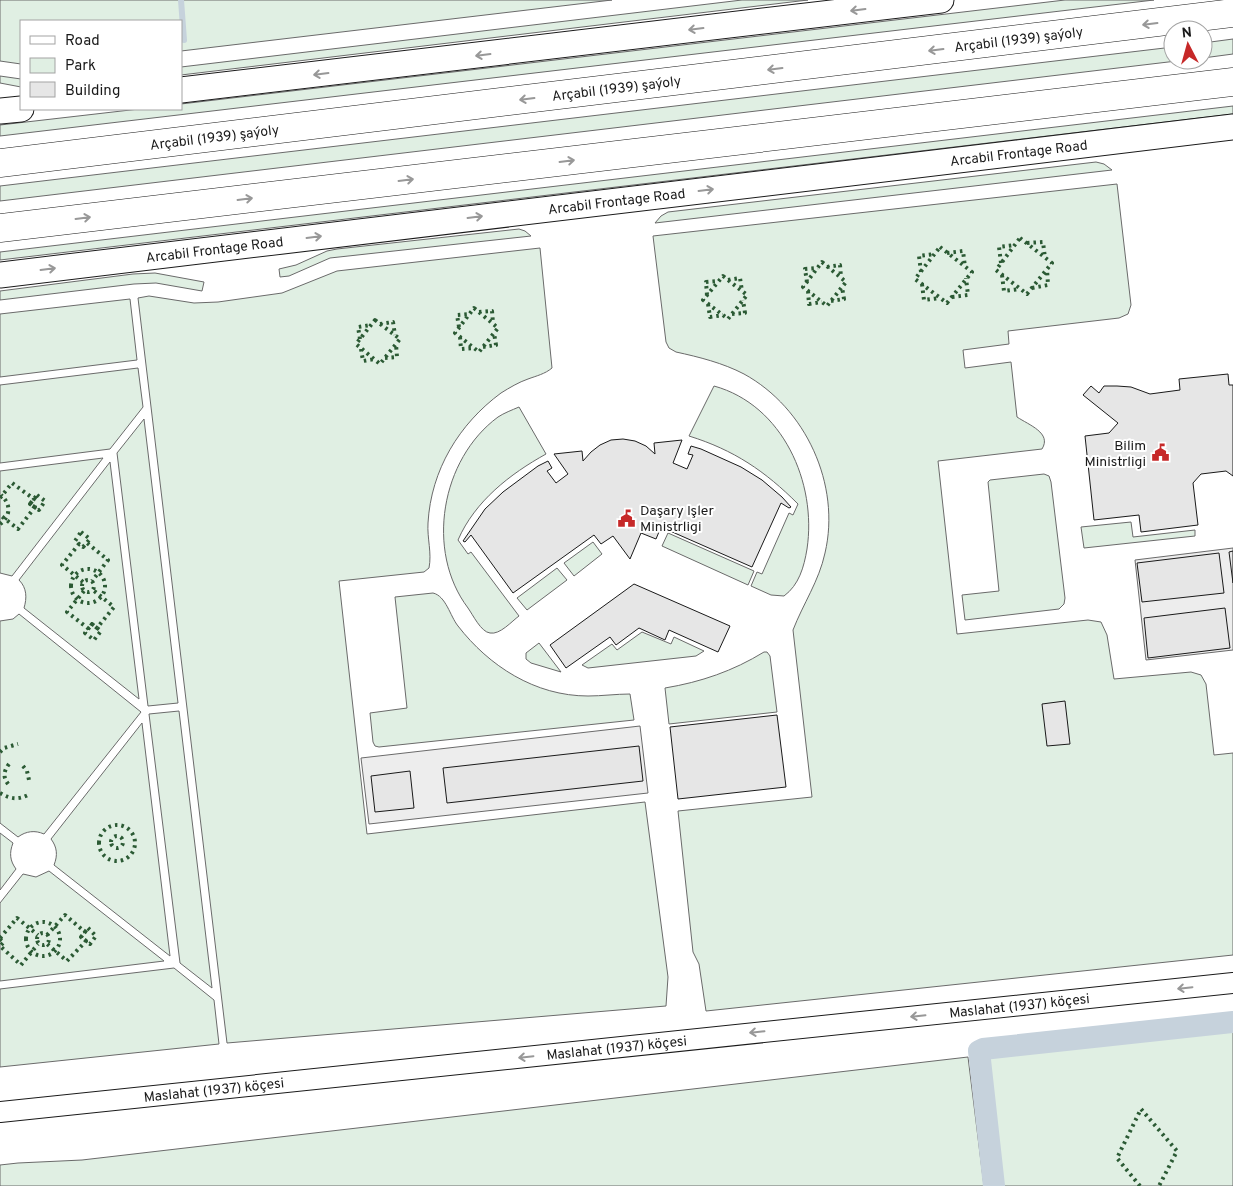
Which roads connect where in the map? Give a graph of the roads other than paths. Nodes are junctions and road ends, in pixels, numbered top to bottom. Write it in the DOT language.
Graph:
graph roads {
  1 [pos="941,0"];
  2 [pos="1233,13"];
  3 [pos="1233,82"];
  4 [pos="182,90"];
  5 [pos="20,109"];
  6 [pos="0,111"];
  7 [pos="1233,127"];
  8 [pos="0,163"];
  9 [pos="0,228"];
  10 [pos="0,275"];
  11 [pos="1233,983"];
  12 [pos="0,1112"];
  1 -- 4 [label="street, one-way"];
  2 -- 8 [label="main road, Arçabil (1939) şaýoly, one-way"];
  9 -- 3 [label="main road, one-way"];
  5 -- 6 [label="street"];
  10 -- 7 [label="street, Arcabil Frontage Road, one-way"];
  11 -- 12 [label="street, Maslahat (1937) köçesi, one-way"];
}
